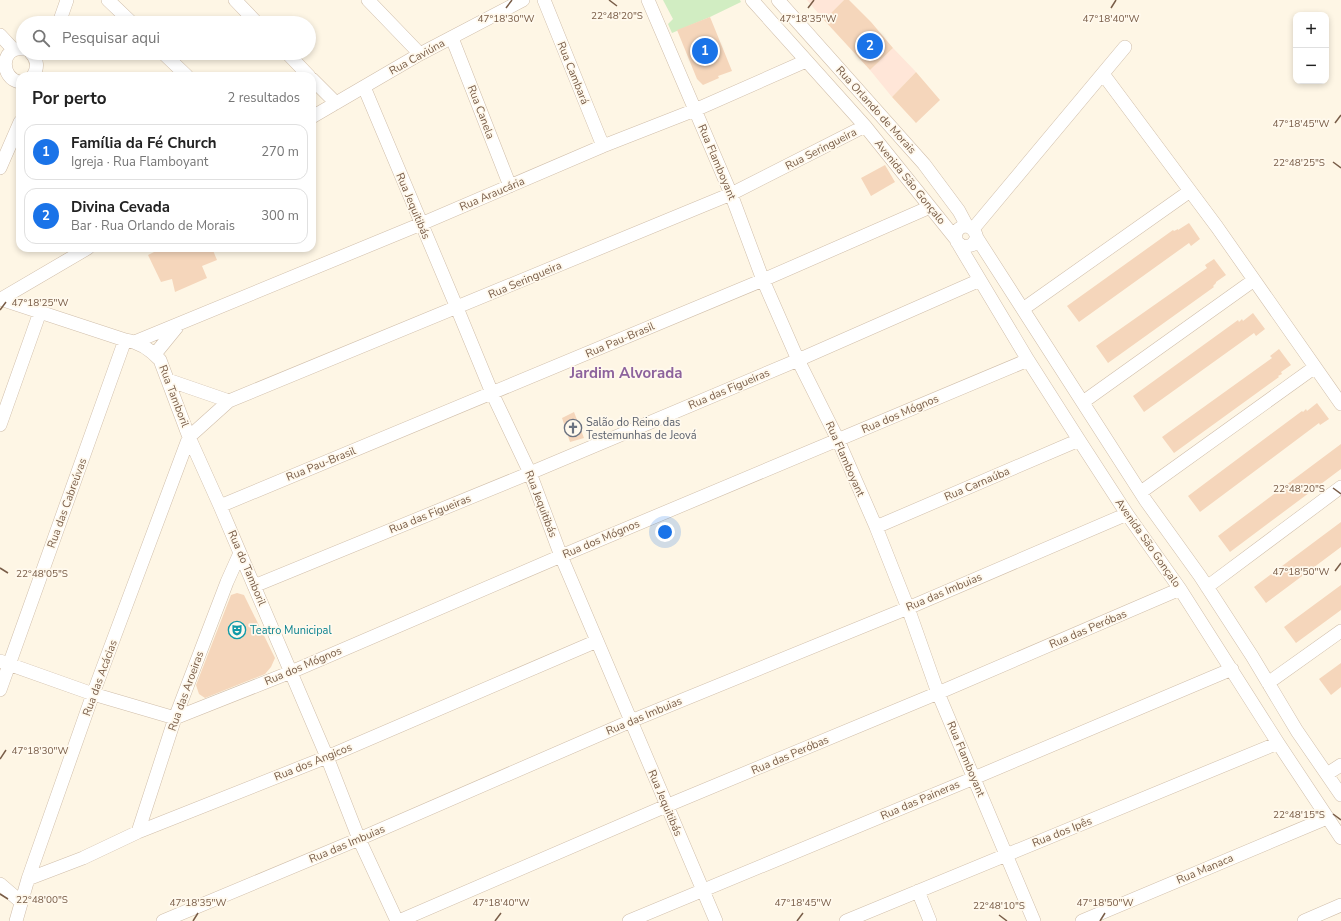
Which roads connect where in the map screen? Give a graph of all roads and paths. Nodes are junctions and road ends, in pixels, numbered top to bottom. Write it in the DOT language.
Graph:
graph roads {
  1 [pos="67,0"];
  2 [pos="108,0"];
  3 [pos="235,0"];
  4 [pos="368,0"];
  5 [pos="523,0"];
  6 [pos="544,0"];
  7 [pos="648,0"];
  8 [pos="752,0"];
  9 [pos="778,0"];
  10 [pos="505,3"];
  11 [pos="61,16"];
  12 [pos="125,16"];
  13 [pos="250,16"];
  14 [pos="0,35"];
  15 [pos="452,38"];
  16 [pos="16,47"];
  17 [pos="1126,47"];
  18 [pos="16,50"];
  19 [pos="420,54"];
  20 [pos="37,60"];
  21 [pos="170,60"];
  22 [pos="294,60"];
  23 [pos="806,61"];
  24 [pos="37,72"];
  25 [pos="183,72"];
  26 [pos="305,72"];
  27 [pos="3,74"];
  28 [pos="1103,74"];
  29 [pos="16,81"];
  30 [pos="316,83"];
  31 [pos="364,87"];
  32 [pos="336,103"];
  33 [pos="695,110"];
  34 [pos="316,115"];
  35 [pos="865,126"];
  36 [pos="16,131"];
  37 [pos="603,146"];
  38 [pos="0,168"];
  39 [pos="510,186"];
  40 [pos="1190,191"];
  41 [pos="731,194"];
  42 [pos="930,208"];
  43 [pos="421,224"];
  44 [pos="972,231"];
  45 [pos="957,241"];
  46 [pos="81,252"];
  47 [pos="763,280"];
  48 [pos="980,280"];
  49 [pos="1254,280"];
  50 [pos="1,299"];
  51 [pos="457,308"];
  52 [pos="1023,309"];
  53 [pos="40,312"];
  54 [pos="178,325"];
  55 [pos="131,340"];
  56 [pos="155,354"];
  57 [pos="798,360"];
  58 [pos="1028,360"];
  59 [pos="1315,367"];
  60 [pos="168,380"];
  61 [pos="492,393"];
  62 [pos="229,401"];
  63 [pos="1083,402"];
  64 [pos="1341,404"];
  65 [pos="0,425"];
  66 [pos="189,437"];
  67 [pos="838,440"];
  68 [pos="1079,440"];
  69 [pos="530,473"];
  70 [pos="1341,487"];
  71 [pos="1141,492"];
  72 [pos="220,506"];
  73 [pos="1127,514"];
  74 [pos="876,527"];
  75 [pos="240,553"];
  76 [pos="561,556"];
  77 [pos="254,586"];
  78 [pos="1207,587"];
  79 [pos="1180,589"];
  80 [pos="908,608"];
  81 [pos="1341,631"];
  82 [pos="597,641"];
  83 [pos="5,662"];
  84 [pos="1232,669"];
  85 [pos="290,672"];
  86 [pos="1268,683"];
  87 [pos="0,690"];
  88 [pos="938,693"];
  89 [pos="94,694"];
  90 [pos="175,718"];
  91 [pos="631,721"];
  92 [pos="1278,743"];
  93 [pos="327,757"];
  94 [pos="1341,765"];
  95 [pos="1327,774"];
  96 [pos="974,778"];
  97 [pos="1341,795"];
  98 [pos="666,806"];
  99 [pos="1327,818"];
  100 [pos="138,832"];
  101 [pos="1341,838"];
  102 [pos="359,839"];
  103 [pos="1006,855"];
  104 [pos="28,879"];
  105 [pos="0,884"];
  106 [pos="702,891"];
  107 [pos="918,891"];
  108 [pos="21,902"];
  109 [pos="1341,905"];
  110 [pos="16,921"];
  111 [pos="163,921"];
  112 [pos="398,921"];
  113 [pos="629,921"];
  114 [pos="716,921"];
  115 [pos="846,921"];
  116 [pos="930,921"];
  117 [pos="1034,921"];
  118 [pos="1082,921"];
  119 [pos="1304,921"];
  1 -- 11 [label="street"];
  2 -- 12 [label="street"];
  3 -- 13 [label="street"];
  4 -- 19 [label="street"];
  5 -- 10 [label="street, Rua Caviúna"];
  6 -- 37 [label="street, Rua Cambará"];
  7 -- 33 [label="street, Rua Flamboyant"];
  8 -- 23 [label="street, Avenida São Gonçalo"];
  9 -- 44 [label="street, Rua Orlando de Morais"];
  10 -- 15 [label="street, Rua Caviúna"];
  14 -- 16 [label="street"];
  15 -- 19 [label="street, Rua Caviúna"];
  15 -- 39 [label="street, Rua Canela"];
  17 -- 28 [label="street"];
  18 -- 27 [label="street"];
  19 -- 31 [label="street, Rua Caviúna"];
  20 -- 24 [label="street"];
  21 -- 25 [label="street"];
  22 -- 26 [label="street"];
  23 -- 33 [label="street, Rua Araucária"];
  23 -- 35 [label="street, Avenida São Gonçalo"];
  27 -- 29 [label="street"];
  28 -- 40 [label="street"];
  28 -- 44 [label="street"];
  30 -- 32 [label="street"];
  31 -- 32 [label="street, Rua Caviúna"];
  31 -- 43 [label="street, Rua Jequitibás"];
  32 -- 34 [label="street, Rua Caviúna"];
  33 -- 37 [label="street, Rua Araucária"];
  33 -- 41 [label="street, Rua Flamboyant"];
  35 -- 41 [label="street, Rua Seringueira"];
  35 -- 42 [label="street, Avenida São Gonçalo"];
  36 -- 38 [label="street"];
  37 -- 39 [label="street, Rua Araucária"];
  39 -- 43 [label="street, Rua Araucária"];
  40 -- 49 [label="street"];
  40 -- 52 [label="street"];
  41 -- 47 [label="street, Rua Flamboyant"];
  41 -- 51 [label="street, Rua Seringueira"];
  42 -- 45 [label="street, Avenida São Gonçalo"];
  42 -- 47 [label="street, Rua Pau-Brasil"];
  43 -- 51 [label="street, Rua Jequitibás"];
  43 -- 54 [label="street, Rua Araucária"];
  44 -- 45 [label="street"];
  44 -- 45 [label="street"];
  44 -- 52 [label="street, Avenida São Gonçalo"];
  45 -- 48 [label="street, Avenida São Gonçalo"];
  46 -- 50 [label="street"];
  47 -- 57 [label="street, Rua Flamboyant"];
  47 -- 61 [label="street, Rua Pau-Brasil"];
  48 -- 57 [label="street, Rua das Figueiras"];
  48 -- 58 [label="street, Avenida São Gonçalo"];
  49 -- 59 [label="street"];
  49 -- 63 [label="street"];
  50 -- 53 [label="street, Rua Tamboril"];
  51 -- 61 [label="street, Rua Jequitibás"];
  51 -- 62 [label="street, Rua Seringueira"];
  52 -- 63 [label="street, Avenida São Gonçalo"];
  53 -- 55 [label="street, Rua Tamboril"];
  53 -- 65 [label="street"];
  54 -- 55 [label="street, Rua Araucária"];
  54 -- 56 [label="street, Rua Araucária"];
  55 -- 56 [label="street, Rua Tamboril"];
  55 -- 83 [label="street, Rua das Cabreúvas"];
  56 -- 60 [label="street, Rua Tamboril"];
  57 -- 67 [label="street, Rua Flamboyant"];
  57 -- 69 [label="street, Rua das Figueiras"];
  58 -- 67 [label="street, Rua dos Mógnos"];
  58 -- 68 [label="street, Avenida São Gonçalo"];
  59 -- 64 [label="street"];
  59 -- 71 [label="street"];
  60 -- 62 [label="street"];
  60 -- 66 [label="street, Rua Tamboril"];
  61 -- 69 [label="street, Rua Jequitibás"];
  61 -- 72 [label="street, Rua Pau-Brasil"];
  62 -- 66 [label="street, Rua Seringueira"];
  63 -- 71 [label="street, Avenida São Gonçalo"];
  66 -- 72 [label="street, Rua do Tamboril"];
  66 -- 89 [label="street, Rua das Acácias"];
  67 -- 74 [label="street, Rua Flamboyant"];
  67 -- 76 [label="street, Rua dos Mógnos"];
  68 -- 73 [label="street, Avenida São Gonçalo"];
  68 -- 74 [label="street, Rua Carnaúba"];
  69 -- 76 [label="street, Rua Jequitibás"];
  69 -- 77 [label="street, Rua das Figueiras"];
  70 -- 78 [label="street"];
  71 -- 78 [label="street, Avenida São Gonçalo"];
  72 -- 75 [label="street, Rua do Tamboril"];
  73 -- 79 [label="street, Avenida São Gonçalo"];
  73 -- 80 [label="street, Rua das Imbuias"];
  74 -- 80 [label="street, Rua Flamboyant"];
  75 -- 77 [label="street, Rua do Tamboril"];
  75 -- 90 [label="street, Rua das Aroeiras"];
  76 -- 82 [label="street, Rua Jequitibás"];
  76 -- 85 [label="street, Rua dos Mógnos"];
  77 -- 85 [label="street, Rua do Tamboril"];
  78 -- 86 [label="street, Avenida São Gonçalo"];
  79 -- 84 [label="street, Avenida São Gonçalo"];
  79 -- 88 [label="street, Rua das Peróbas"];
  80 -- 88 [label="street, Rua Flamboyant"];
  80 -- 91 [label="street, Rua das Imbuias"];
  81 -- 86 [label="street"];
  82 -- 91 [label="street, Rua Jequitibás"];
  82 -- 93 [label="street, Rua dos Angicos"];
  83 -- 87 [label="street, Rua das Cabreúvas"];
  83 -- 89 [label="street"];
  84 -- 92 [label="street, Avenida São Gonçalo"];
  84 -- 96 [label="street, Rua das Paineras"];
  85 -- 90 [label="street, Rua dos Mógnos"];
  85 -- 93 [label="street, Rua do Tamboril"];
  86 -- 95 [label="street, Avenida São Gonçalo"];
  88 -- 96 [label="street, Rua Flamboyant"];
  88 -- 98 [label="street, Rua das Peróbas"];
  89 -- 90 [label="street"];
  89 -- 104 [label="street, Rua das Acácias"];
  90 -- 100 [label="street, Rua das Aroeiras"];
  91 -- 98 [label="street, Rua Jequitibás"];
  91 -- 102 [label="street, Rua das Imbuias"];
  92 -- 99 [label="street, Avenida São Gonçalo"];
  92 -- 103 [label="street, Rua dos Ipês"];
  93 -- 100 [label="street, Rua dos Angicos"];
  93 -- 102 [label="street, Rua do Tamboril"];
  94 -- 95 [label="street"];
  95 -- 97 [label="street, Avenida São Gonçalo"];
  96 -- 103 [label="street, Rua Flamboyant"];
  96 -- 106 [label="street, Rua das Paineras"];
  98 -- 106 [label="street, Rua Jequitibás"];
  98 -- 112 [label="street, Rua das Peróbas"];
  99 -- 101 [label="street, Avenida São Gonçalo"];
  99 -- 118 [label="street, Rua Manaca"];
  100 -- 104 [label="street, Rua dos Angicos"];
  102 -- 111 [label="street, Rua das Imbuias"];
  102 -- 112 [label="street, Rua do Tamboril"];
  103 -- 107 [label="street, Rua dos Ipês"];
  103 -- 117 [label="street, Rua Flamboyant"];
  104 -- 108 [label="street, Rua das Acácias"];
  105 -- 108 [label="street"];
  106 -- 113 [label="street, Rua das Paineras"];
  106 -- 114 [label="street, Rua Jequitibás"];
  107 -- 115 [label="street, Rua dos Ipês"];
  107 -- 116 [label="street"];
  108 -- 110 [label="street, Rua das Acácias"];
  109 -- 119 [label="street"];
}
